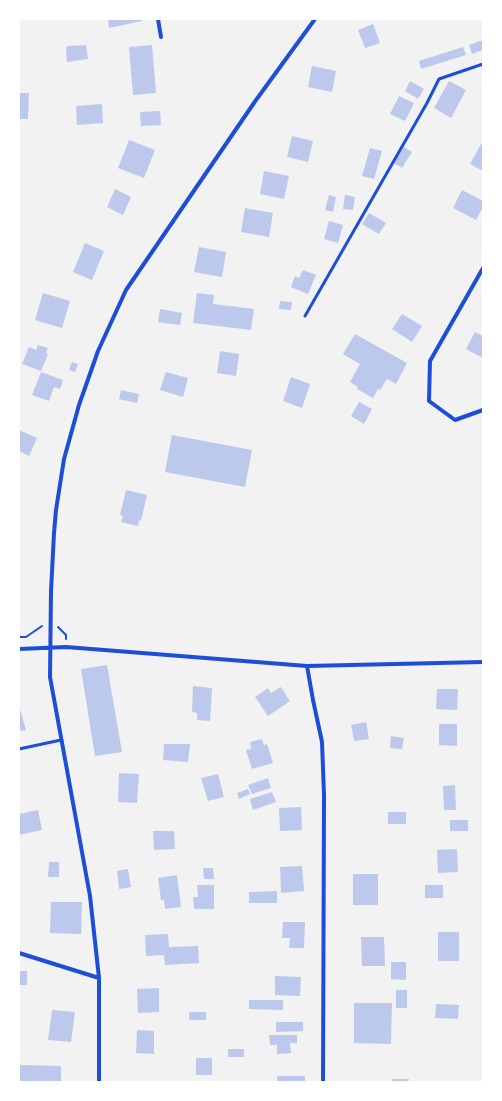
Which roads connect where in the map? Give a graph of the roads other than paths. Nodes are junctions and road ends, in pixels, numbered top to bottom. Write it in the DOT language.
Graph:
graph roads {
  1 [pos="158,19"];
  2 [pos="315,19"];
  3 [pos="161,37"];
  4 [pos="483,64"];
  5 [pos="483,268"];
  6 [pos="305,316"];
  7 [pos="483,410"];
  8 [pos="50,647"];
  9 [pos="19,649"];
  10 [pos="483,662"];
  11 [pos="307,666"];
  12 [pos="61,740"];
  13 [pos="19,749"];
  14 [pos="19,953"];
  15 [pos="99,978"];
  16 [pos="99,1082"];
  17 [pos="323,1082"];
  1 -- 3 [label="street"];
  2 -- 8 [label="street"];
  4 -- 6 [label="lane"];
  5 -- 7 [label="street"];
  8 -- 9 [label="street"];
  8 -- 11 [label="street"];
  8 -- 12 [label="street"];
  10 -- 11 [label="street"];
  11 -- 17 [label="street"];
  12 -- 13 [label="lane"];
  12 -- 15 [label="street"];
  14 -- 15 [label="street"];
  15 -- 16 [label="street"];
}
